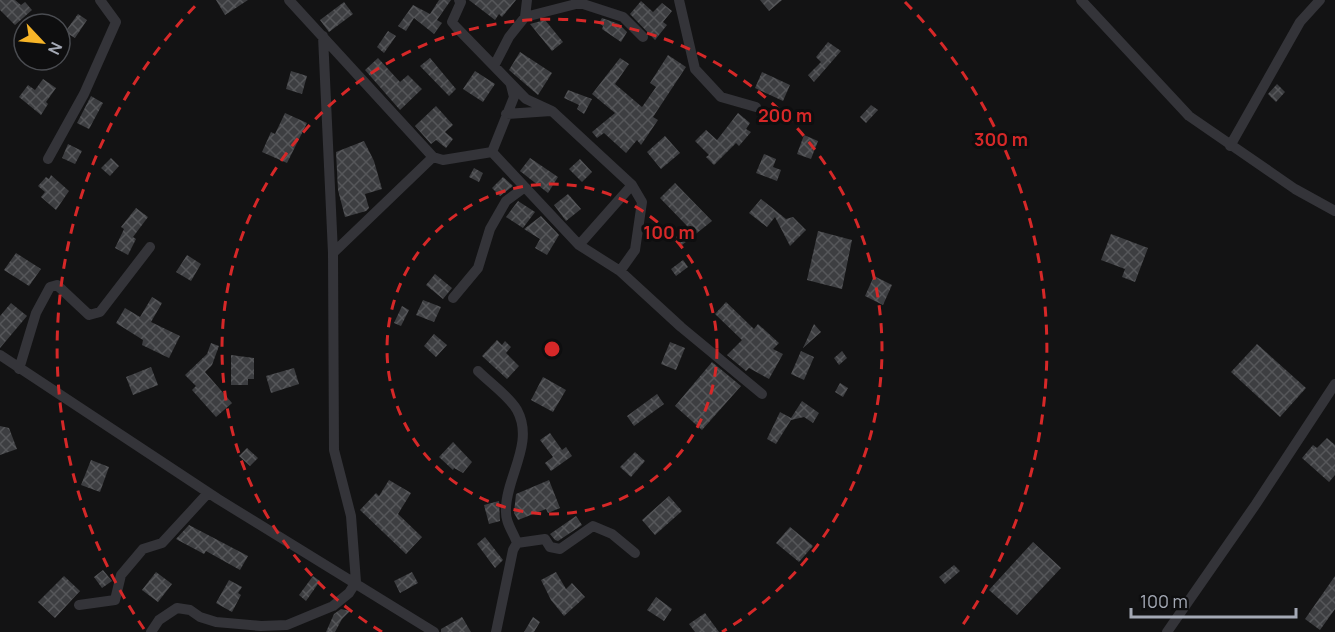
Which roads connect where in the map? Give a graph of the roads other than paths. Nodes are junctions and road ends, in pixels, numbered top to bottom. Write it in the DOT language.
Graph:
graph roads {
  1 [pos="100,0"];
  2 [pos="289,0"];
  3 [pos="459,0"];
  4 [pos="527,0"];
  5 [pos="679,0"];
  6 [pos="1081,0"];
  7 [pos="1320,0"];
  8 [pos="525,17"];
  9 [pos="322,36"];
  10 [pos="643,37"];
  11 [pos="494,66"];
  12 [pos="504,75"];
  13 [pos="756,107"];
  14 [pos="552,111"];
  15 [pos="506,114"];
  16 [pos="1230,146"];
  17 [pos="492,152"];
  18 [pos="433,157"];
  19 [pos="48,159"];
  20 [pos="632,185"];
  21 [pos="525,187"];
  22 [pos="1335,211"];
  23 [pos="579,245"];
  24 [pos="150,247"];
  25 [pos="333,253"];
  26 [pos="620,271"];
  27 [pos="453,298"];
  28 [pos="0,355"];
  29 [pos="19,369"];
  30 [pos="478,371"];
  31 [pos="1335,384"];
  32 [pos="762,394"];
  33 [pos="207,493"];
  34 [pos="517,543"];
  35 [pos="635,553"];
  36 [pos="356,582"];
  37 [pos="79,604"];
  38 [pos="151,632"];
  39 [pos="434,632"];
  40 [pos="496,632"];
  41 [pos="1167,632"];
  1 -- 19 [label="street"];
  2 -- 9 [label="street"];
  3 -- 11 [label="street"];
  4 -- 8 [label="street"];
  5 -- 13 [label="street"];
  6 -- 16 [label="street"];
  7 -- 16 [label="street"];
  8 -- 10 [label="street"];
  8 -- 11 [label="street"];
  9 -- 18 [label="street"];
  9 -- 25 [label="street"];
  11 -- 12 [label="street"];
  12 -- 14 [label="street"];
  12 -- 15 [label="street"];
  14 -- 15 [label="street"];
  14 -- 20 [label="street"];
  15 -- 17 [label="street"];
  16 -- 22 [label="street"];
  17 -- 18 [label="street"];
  17 -- 21 [label="street"];
  18 -- 25 [label="street"];
  20 -- 23 [label="street"];
  20 -- 26 [label="street"];
  21 -- 23 [label="street"];
  21 -- 27 [label="street"];
  23 -- 26 [label="street"];
  24 -- 29 [label="street"];
  25 -- 36 [label="street"];
  26 -- 32 [label="street"];
  28 -- 29 [label="street"];
  29 -- 33 [label="street"];
  30 -- 34 [label="street"];
  31 -- 41 [label="street"];
  33 -- 36 [label="street"];
  33 -- 37 [label="street"];
  34 -- 35 [label="street"];
  34 -- 40 [label="street"];
  36 -- 38 [label="street"];
  36 -- 39 [label="street"];
}
